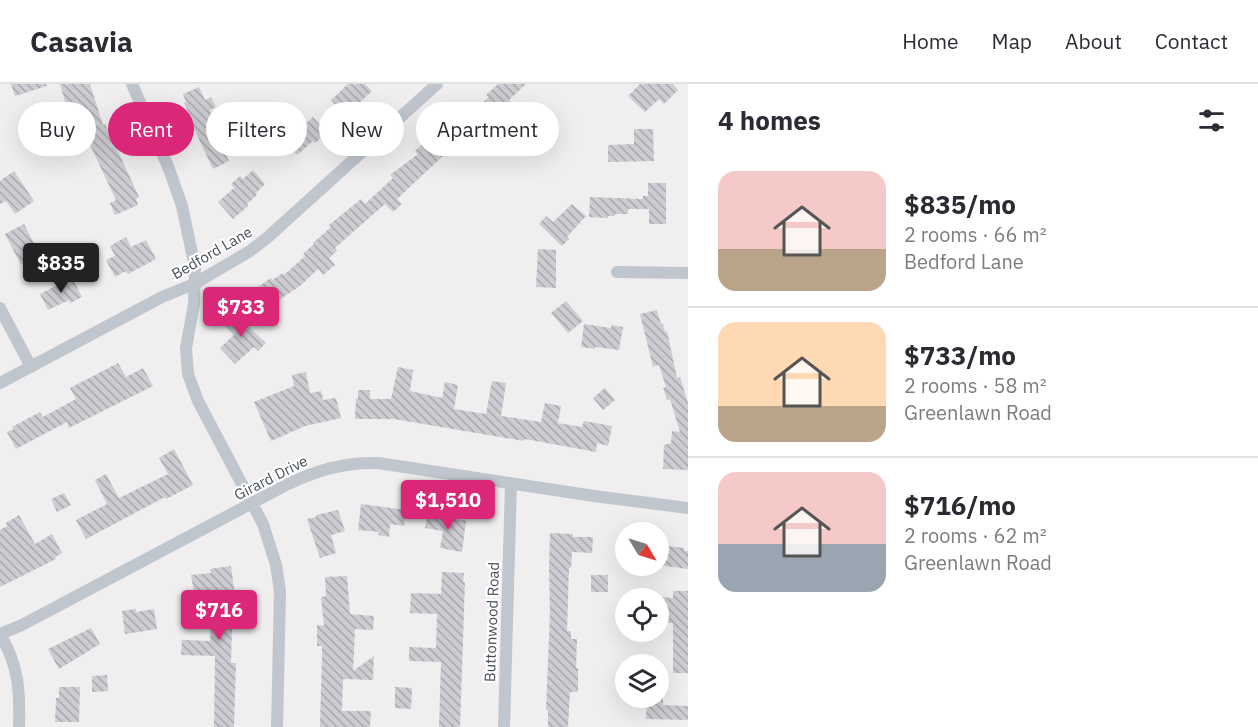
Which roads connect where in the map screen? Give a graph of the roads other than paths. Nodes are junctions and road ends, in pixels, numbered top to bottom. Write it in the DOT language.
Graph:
graph roads {
  1 [pos="132,84"];
  2 [pos="436,84"];
  3 [pos="617,272"];
  4 [pos="688,273"];
  5 [pos="194,284"];
  6 [pos="0,308"];
  7 [pos="31,367"];
  8 [pos="0,383"];
  9 [pos="511,483"];
  10 [pos="252,504"];
  11 [pos="688,508"];
  12 [pos="0,634"];
  13 [pos="19,727"];
  14 [pos="277,727"];
  15 [pos="504,727"];
  1 -- 5 [label="street"];
  2 -- 5 [label="street, Bedford Lane"];
  3 -- 4 [label="street"];
  5 -- 7 [label="street, Bedford Lane"];
  5 -- 10 [label="street"];
  6 -- 7 [label="street"];
  7 -- 8 [label="street, Bedford Lane"];
  9 -- 10 [label="street, Girard Drive"];
  9 -- 11 [label="street, Girard Drive"];
  9 -- 15 [label="street, Buttonwood Road"];
  10 -- 12 [label="street, Girard Drive"];
  10 -- 14 [label="street"];
  12 -- 13 [label="street"];
}
